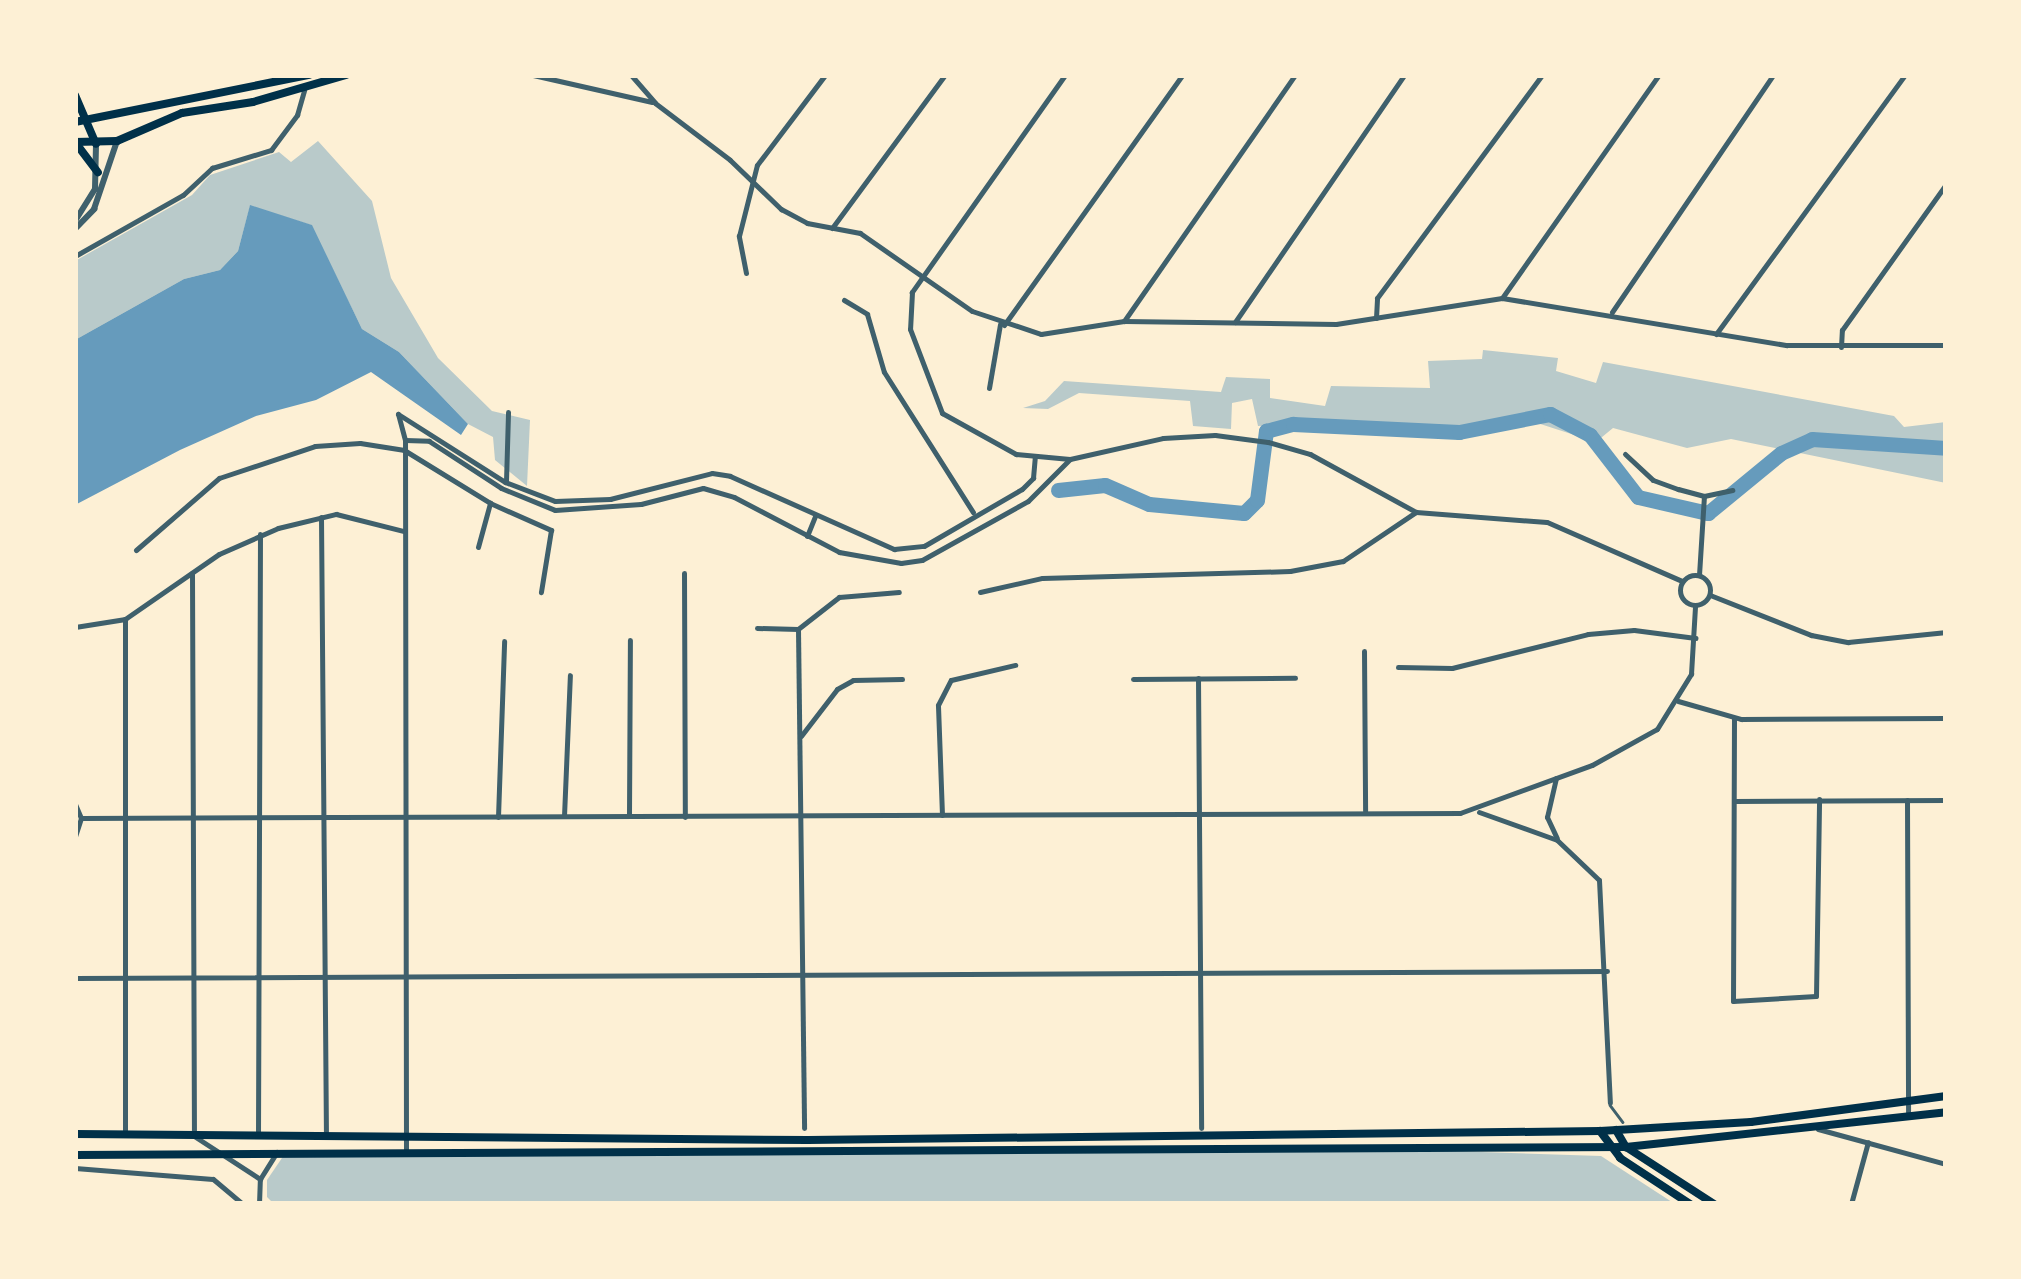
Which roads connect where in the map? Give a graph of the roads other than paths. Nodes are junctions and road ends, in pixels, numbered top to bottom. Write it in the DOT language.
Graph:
graph roads {
  1 [pos="309,75"];
  2 [pos="346,75"];
  3 [pos="533,75"];
  4 [pos="632,75"];
  5 [pos="825,75"];
  6 [pos="945,75"];
  7 [pos="1065,75"];
  8 [pos="1182,75"];
  9 [pos="1295,75"];
  10 [pos="1404,75"];
  11 [pos="1542,75"];
  12 [pos="1658,75"];
  13 [pos="1774,75"];
  14 [pos="1905,75"];
  15 [pos="304,90"];
  16 [pos="75,96"];
  17 [pos="654,103"];
  18 [pos="75,122"];
  19 [pos="89,122"];
  20 [pos="117,141"];
  21 [pos="75,142"];
  22 [pos="96,144"];
  23 [pos="98,172"];
  24 [pos="755,184"];
  25 [pos="1946,184"];
  26 [pos="75,225"];
  27 [pos="832,228"];
  28 [pos="75,256"];
  29 [pos="746,273"];
  30 [pos="923,274"];
  31 [pos="1502,298"];
  32 [pos="844,300"];
  33 [pos="1612,313"];
  34 [pos="1376,318"];
  35 [pos="1124,321"];
  36 [pos="1235,322"];
  37 [pos="1002,324"];
  38 [pos="1716,334"];
  39 [pos="1946,345"];
  40 [pos="1841,348"];
  41 [pos="989,388"];
  42 [pos="508,412"];
  43 [pos="405,440"];
  44 [pos="404,450"];
  45 [pos="1625,454"];
  46 [pos="1035,456"];
  47 [pos="1070,459"];
  48 [pos="503,485"];
  49 [pos="1732,490"];
  50 [pos="1704,496"];
  51 [pos="490,503"];
  52 [pos="974,512"];
  53 [pos="1416,512"];
  54 [pos="814,516"];
  55 [pos="321,517"];
  56 [pos="957,523"];
  57 [pos="404,531"];
  58 [pos="260,534"];
  59 [pos="806,537"];
  60 [pos="965,537"];
  61 [pos="478,547"];
  62 [pos="136,550"];
  63 [pos="192,573"];
  64 [pos="684,573"];
  65 [pos="1699,575"];
  66 [pos="1682,581"];
  67 [pos="541,592"];
  68 [pos="899,592"];
  69 [pos="980,592"];
  70 [pos="1710,595"];
  71 [pos="1695,606"];
  72 [pos="125,619"];
  73 [pos="75,628"];
  74 [pos="757,628"];
  75 [pos="798,630"];
  76 [pos="1946,632"];
  77 [pos="1695,638"];
  78 [pos="630,640"];
  79 [pos="504,641"];
  80 [pos="1364,651"];
  81 [pos="1015,665"];
  82 [pos="1398,667"];
  83 [pos="570,675"];
  84 [pos="1198,678"];
  85 [pos="1295,678"];
  86 [pos="902,679"];
  87 [pos="1132,679"];
  88 [pos="1678,701"];
  89 [pos="1734,718"];
  90 [pos="1946,718"];
  91 [pos="800,738"];
  92 [pos="1556,778"];
  93 [pos="1819,799"];
  94 [pos="1908,800"];
  95 [pos="1946,800"];
  96 [pos="1733,801"];
  97 [pos="75,804"];
  98 [pos="1365,811"];
  99 [pos="1476,811"];
  100 [pos="1200,812"];
  101 [pos="942,815"];
  102 [pos="328,816"];
  103 [pos="564,816"];
  104 [pos="629,816"];
  105 [pos="802,816"];
  106 [pos="404,817"];
  107 [pos="498,817"];
  108 [pos="685,817"];
  109 [pos="81,818"];
  110 [pos="124,818"];
  111 [pos="192,818"];
  112 [pos="260,818"];
  113 [pos="75,837"];
  114 [pos="1558,841"];
  115 [pos="1607,971"];
  116 [pos="804,977"];
  117 [pos="1202,977"];
  118 [pos="75,978"];
  119 [pos="126,978"];
  120 [pos="192,978"];
  121 [pos="259,978"];
  122 [pos="324,978"];
  123 [pos="406,979"];
  124 [pos="1946,1096"];
  125 [pos="1908,1101"];
  126 [pos="1610,1103"];
  127 [pos="1946,1112"];
  128 [pos="1908,1117"];
  129 [pos="1623,1122"];
  130 [pos="804,1128"];
  131 [pos="1201,1128"];
  132 [pos="1815,1128"];
  133 [pos="1616,1130"];
  134 [pos="1600,1131"];
  135 [pos="125,1133"];
  136 [pos="75,1134"];
  137 [pos="194,1136"];
  138 [pos="258,1136"];
  139 [pos="326,1137"];
  140 [pos="406,1137"];
  141 [pos="1868,1142"];
  142 [pos="1608,1146"];
  143 [pos="1626,1147"];
  144 [pos="406,1150"];
  145 [pos="277,1151"];
  146 [pos="220,1152"];
  147 [pos="75,1155"];
  148 [pos="1946,1164"];
  149 [pos="75,1168"];
  150 [pos="260,1179"];
  151 [pos="259,1201"];
  152 [pos="243,1204"];
  153 [pos="266,1204"];
  154 [pos="1690,1204"];
  155 [pos="1714,1204"];
  156 [pos="1852,1204"];
  1 -- 19 [label="main road"];
  2 -- 15 [label="main road"];
  3 -- 17 [label="street"];
  4 -- 17 [label="street"];
  5 -- 24 [label="street"];
  6 -- 27 [label="street"];
  7 -- 30 [label="street"];
  8 -- 37 [label="street"];
  9 -- 35 [label="street"];
  10 -- 36 [label="street"];
  11 -- 34 [label="street"];
  12 -- 31 [label="street"];
  13 -- 33 [label="street"];
  14 -- 38 [label="street"];
  15 -- 20 [label="main road"];
  15 -- 28 [label="street"];
  16 -- 19 [label="main road"];
  17 -- 24 [label="street"];
  18 -- 19 [label="main road"];
  19 -- 22 [label="main road"];
  20 -- 22 [label="main road"];
  20 -- 26 [label="street"];
  21 -- 22 [label="main road"];
  21 -- 23 [label="main road"];
  22 -- 23 [label="street"];
  23 -- 26 [label="street"];
  24 -- 27 [label="street"];
  24 -- 29 [label="street"];
  25 -- 40 [label="street"];
  27 -- 30 [label="street"];
  30 -- 37 [label="street"];
  30 -- 46 [label="street"];
  31 -- 33 [label="street"];
  31 -- 34 [label="street"];
  32 -- 52 [label="street"];
  33 -- 38 [label="street"];
  34 -- 36 [label="street"];
  35 -- 36 [label="street"];
  35 -- 37 [label="street"];
  37 -- 41 [label="street"];
  38 -- 40 [label="street"];
  39 -- 40 [label="street"];
  42 -- 48 [label="street"];
  43 -- 44 [label="street"];
  43 -- 48 [label="street"];
  43 -- 48 [label="street"];
  44 -- 51 [label="street"];
  44 -- 57 [label="street"];
  44 -- 62 [label="street"];
  45 -- 50 [label="street"];
  46 -- 47 [label="street"];
  46 -- 52 [label="street"];
  47 -- 53 [label="street"];
  47 -- 60 [label="street"];
  48 -- 54 [label="street"];
  48 -- 59 [label="street"];
  49 -- 50 [label="street"];
  50 -- 65 [label="street"];
  51 -- 61 [label="street"];
  51 -- 67 [label="street"];
  52 -- 56 [label="street"];
  53 -- 66 [label="street"];
  53 -- 69 [label="street"];
  54 -- 56 [label="street"];
  54 -- 59 [label="street"];
  55 -- 57 [label="street"];
  55 -- 58 [label="street"];
  55 -- 102 [label="street"];
  56 -- 60 [label="street"];
  57 -- 106 [label="street"];
  58 -- 63 [label="street"];
  58 -- 112 [label="street"];
  59 -- 60 [label="street"];
  63 -- 72 [label="street"];
  63 -- 111 [label="street"];
  64 -- 108 [label="street"];
  65 -- 66 [label="street"];
  65 -- 70 [label="street"];
  66 -- 71 [label="street"];
  68 -- 75 [label="street"];
  70 -- 71 [label="street"];
  70 -- 76 [label="street"];
  71 -- 77 [label="street"];
  72 -- 73 [label="street"];
  72 -- 110 [label="street"];
  74 -- 75 [label="street"];
  75 -- 91 [label="street"];
  77 -- 82 [label="street"];
  77 -- 88 [label="street"];
  78 -- 104 [label="street"];
  79 -- 107 [label="street"];
  80 -- 98 [label="street"];
  81 -- 101 [label="street"];
  83 -- 103 [label="street"];
  84 -- 85 [label="street"];
  84 -- 87 [label="street"];
  84 -- 100 [label="street"];
  86 -- 91 [label="street"];
  88 -- 89 [label="street"];
  88 -- 92 [label="street"];
  89 -- 90 [label="street"];
  89 -- 96 [label="street"];
  91 -- 105 [label="street"];
  92 -- 99 [label="street"];
  92 -- 114 [label="street"];
  93 -- 94 [label="street"];
  93 -- 96 [label="street"];
  93 -- 96 [label="street"];
  94 -- 95 [label="street"];
  94 -- 125 [label="street"];
  97 -- 109 [label="street"];
  98 -- 99 [label="street"];
  98 -- 100 [label="street"];
  99 -- 114 [label="street"];
  100 -- 101 [label="street"];
  100 -- 117 [label="street"];
  101 -- 105 [label="street"];
  102 -- 106 [label="street"];
  102 -- 112 [label="street"];
  102 -- 122 [label="street"];
  103 -- 104 [label="street"];
  103 -- 107 [label="street"];
  104 -- 108 [label="street"];
  105 -- 108 [label="street"];
  105 -- 116 [label="street"];
  106 -- 107 [label="street"];
  106 -- 123 [label="street"];
  109 -- 110 [label="street"];
  109 -- 113 [label="street"];
  110 -- 111 [label="street"];
  110 -- 119 [label="street"];
  111 -- 112 [label="street"];
  111 -- 120 [label="street"];
  112 -- 121 [label="street"];
  114 -- 115 [label="street"];
  115 -- 117 [label="street"];
  115 -- 126 [label="street"];
  116 -- 117 [label="street"];
  116 -- 123 [label="street"];
  116 -- 130 [label="street"];
  117 -- 131 [label="street"];
  118 -- 119 [label="street"];
  119 -- 120 [label="street"];
  119 -- 135 [label="street"];
  120 -- 121 [label="street"];
  120 -- 137 [label="street"];
  121 -- 122 [label="street"];
  121 -- 138 [label="street"];
  122 -- 123 [label="street"];
  122 -- 139 [label="street"];
  123 -- 140 [label="street"];
  124 -- 125 [label="main road"];
  125 -- 128 [label="street"];
  125 -- 133 [label="main road"];
  126 -- 129 [label="lane"];
  127 -- 128 [label="main road"];
  128 -- 132 [label="main road"];
  132 -- 141 [label="street"];
  132 -- 143 [label="main road"];
  133 -- 134 [label="main road"];
  133 -- 143 [label="main road"];
  134 -- 140 [label="main road"];
  134 -- 142 [label="main road"];
  135 -- 136 [label="main road"];
  135 -- 137 [label="main road"];
  137 -- 138 [label="main road"];
  137 -- 146 [label="street"];
  138 -- 139 [label="main road"];
  139 -- 140 [label="main road"];
  140 -- 144 [label="street"];
  141 -- 148 [label="street"];
  141 -- 156 [label="street"];
  142 -- 143 [label="main road"];
  142 -- 144 [label="main road"];
  142 -- 154 [label="main road"];
  143 -- 155 [label="main road"];
  144 -- 145 [label="main road"];
  145 -- 146 [label="main road"];
  145 -- 150 [label="street"];
  146 -- 147 [label="main road"];
  146 -- 150 [label="street"];
  149 -- 152 [label="street"];
  150 -- 151 [label="street"];
  151 -- 153 [label="street"];
}
